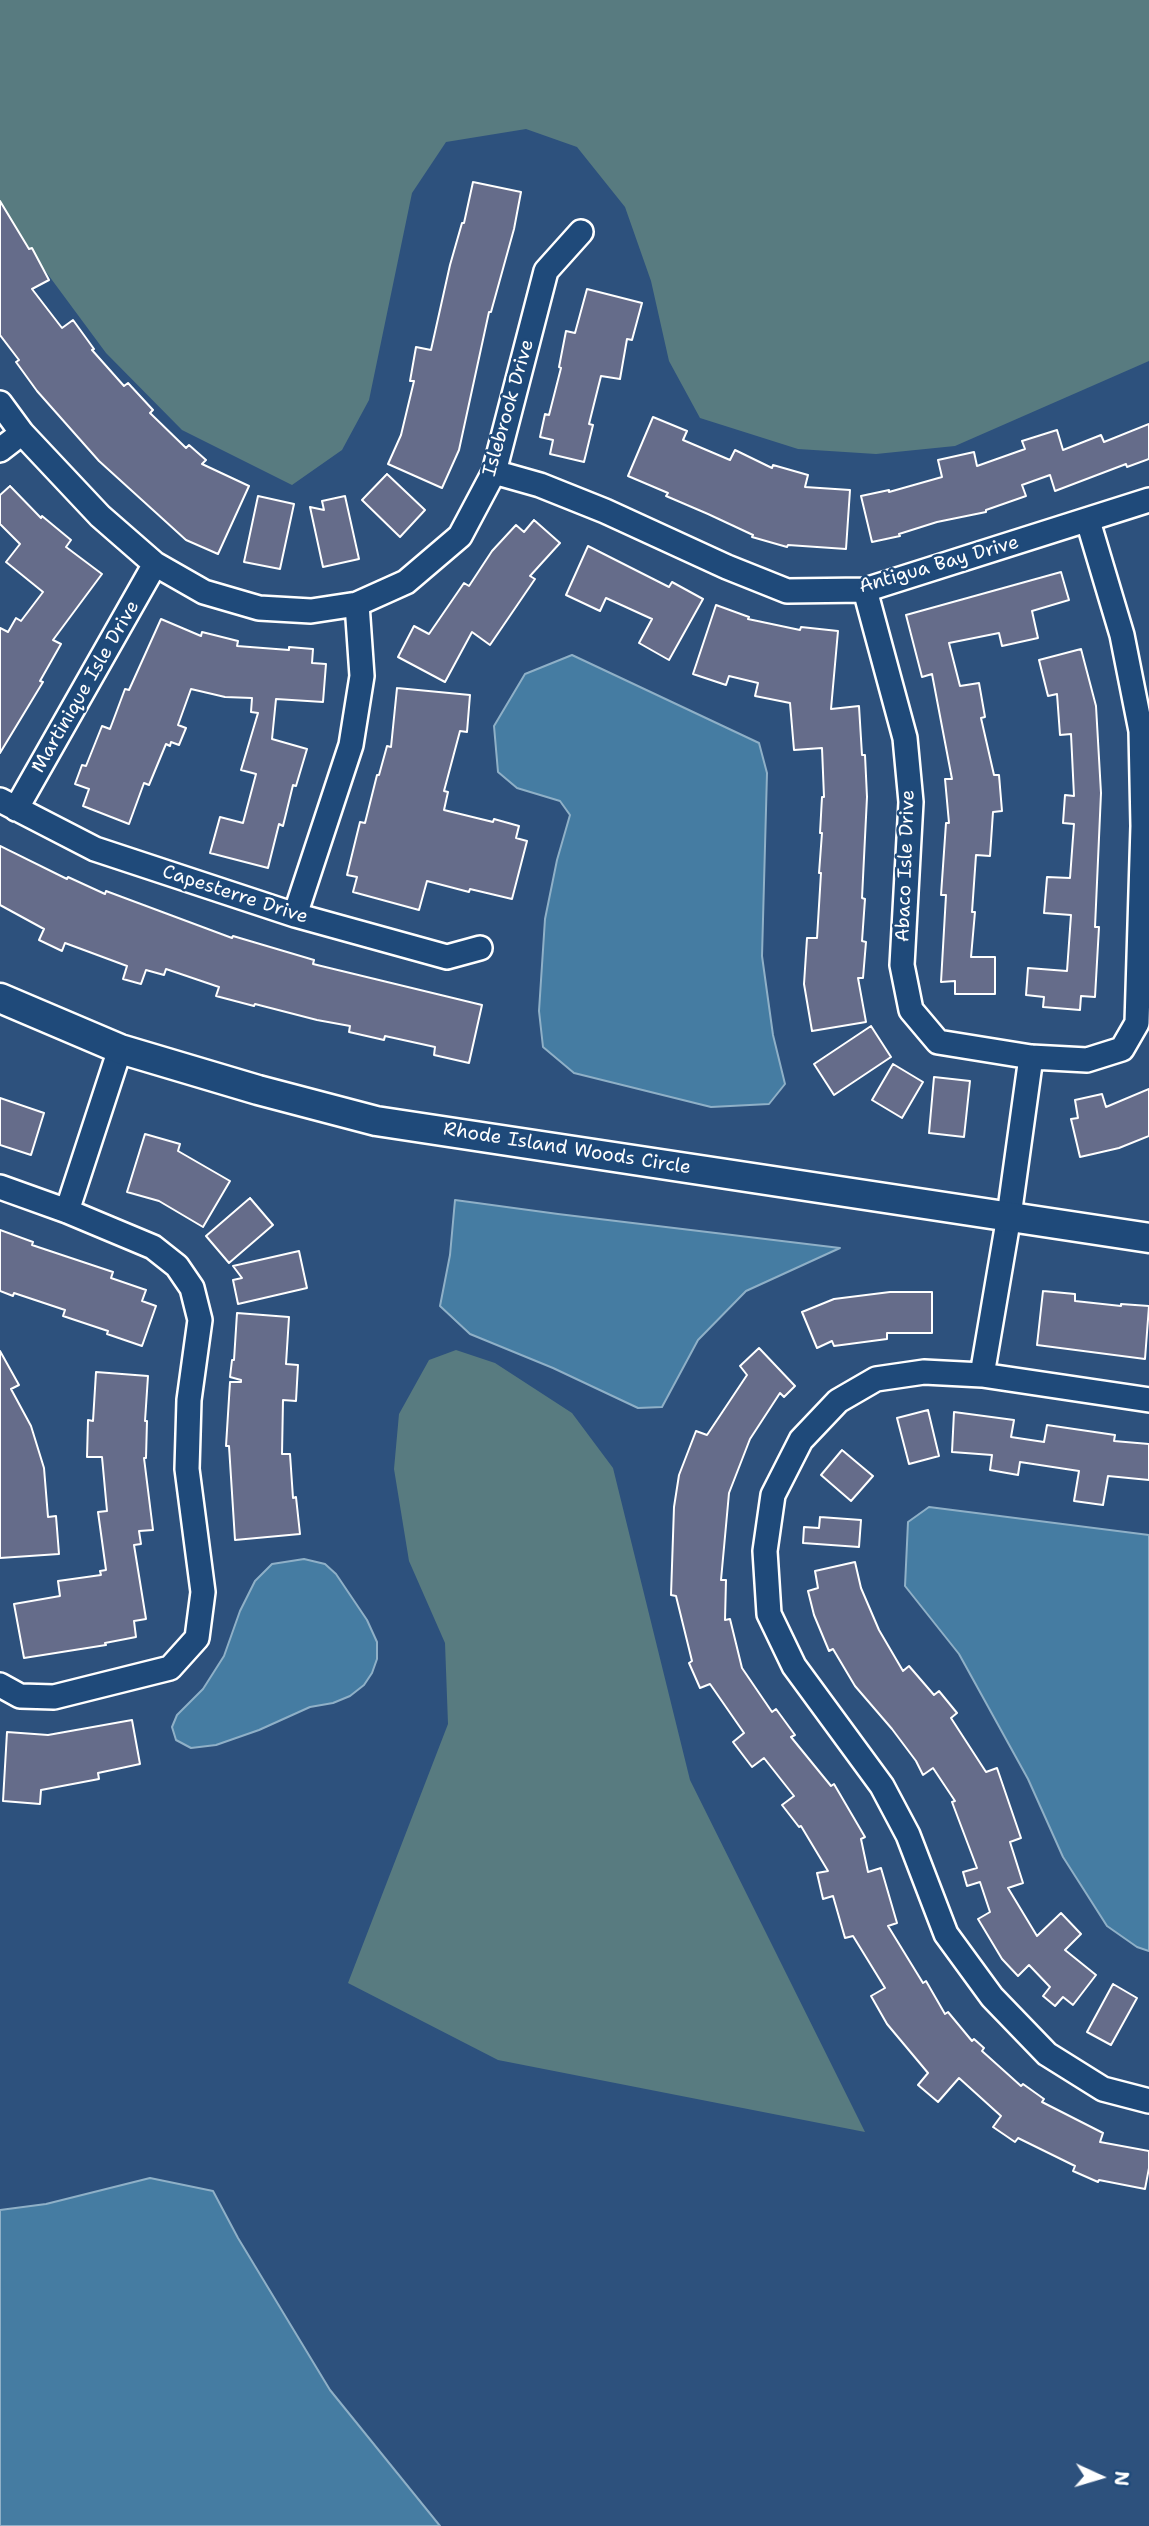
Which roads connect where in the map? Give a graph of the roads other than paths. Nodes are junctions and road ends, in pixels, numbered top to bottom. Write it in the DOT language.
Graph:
graph roads {
  1 [pos="581,232"];
  2 [pos="0,403"];
  3 [pos="22,433"];
  4 [pos="0,450"];
  5 [pos="494,472"];
  6 [pos="1149,500"];
  7 [pos="1088,521"];
  8 [pos="155,564"];
  9 [pos="865,590"];
  10 [pos="357,604"];
  11 [pos="8,804"];
  12 [pos="295,915"];
  13 [pos="480,948"];
  14 [pos="0,998"];
  15 [pos="120,1049"];
  16 [pos="1031,1057"];
  17 [pos="0,1187"];
  18 [pos="67,1211"];
  19 [pos="1009,1216"];
  20 [pos="1149,1238"];
  21 [pos="982,1375"];
  22 [pos="1149,1400"];
  23 [pos="0,1685"];
  24 [pos="1149,2101"];
  1 -- 5 [label="street, Islebrook Drive"];
  2 -- 3 [label="street, Islebrook Drive"];
  3 -- 4 [label="street"];
  3 -- 8 [label="street, Islebrook Drive"];
  5 -- 9 [label="street, Antigua Bay Drive"];
  5 -- 10 [label="street, Islebrook Drive"];
  6 -- 7 [label="street, Antigua Bay Drive"];
  7 -- 9 [label="street, Antigua Bay Drive"];
  7 -- 16 [label="street, Abaco Isle Drive"];
  8 -- 10 [label="street, Islebrook Drive"];
  8 -- 11 [label="street, Martinique Isle Drive"];
  9 -- 16 [label="street, Abaco Isle Drive"];
  10 -- 12 [label="street"];
  11 -- 12 [label="street, Capesterre Drive"];
  12 -- 13 [label="street, Capesterre Drive"];
  14 -- 15 [label="street, Rhode Island Woods Circle"];
  15 -- 18 [label="street"];
  15 -- 19 [label="street, Rhode Island Woods Circle"];
  16 -- 19 [label="street"];
  17 -- 18 [label="street"];
  18 -- 23 [label="street"];
  19 -- 20 [label="street, Rhode Island Woods Circle"];
  19 -- 21 [label="street"];
  21 -- 22 [label="street"];
  21 -- 24 [label="street"];
}
